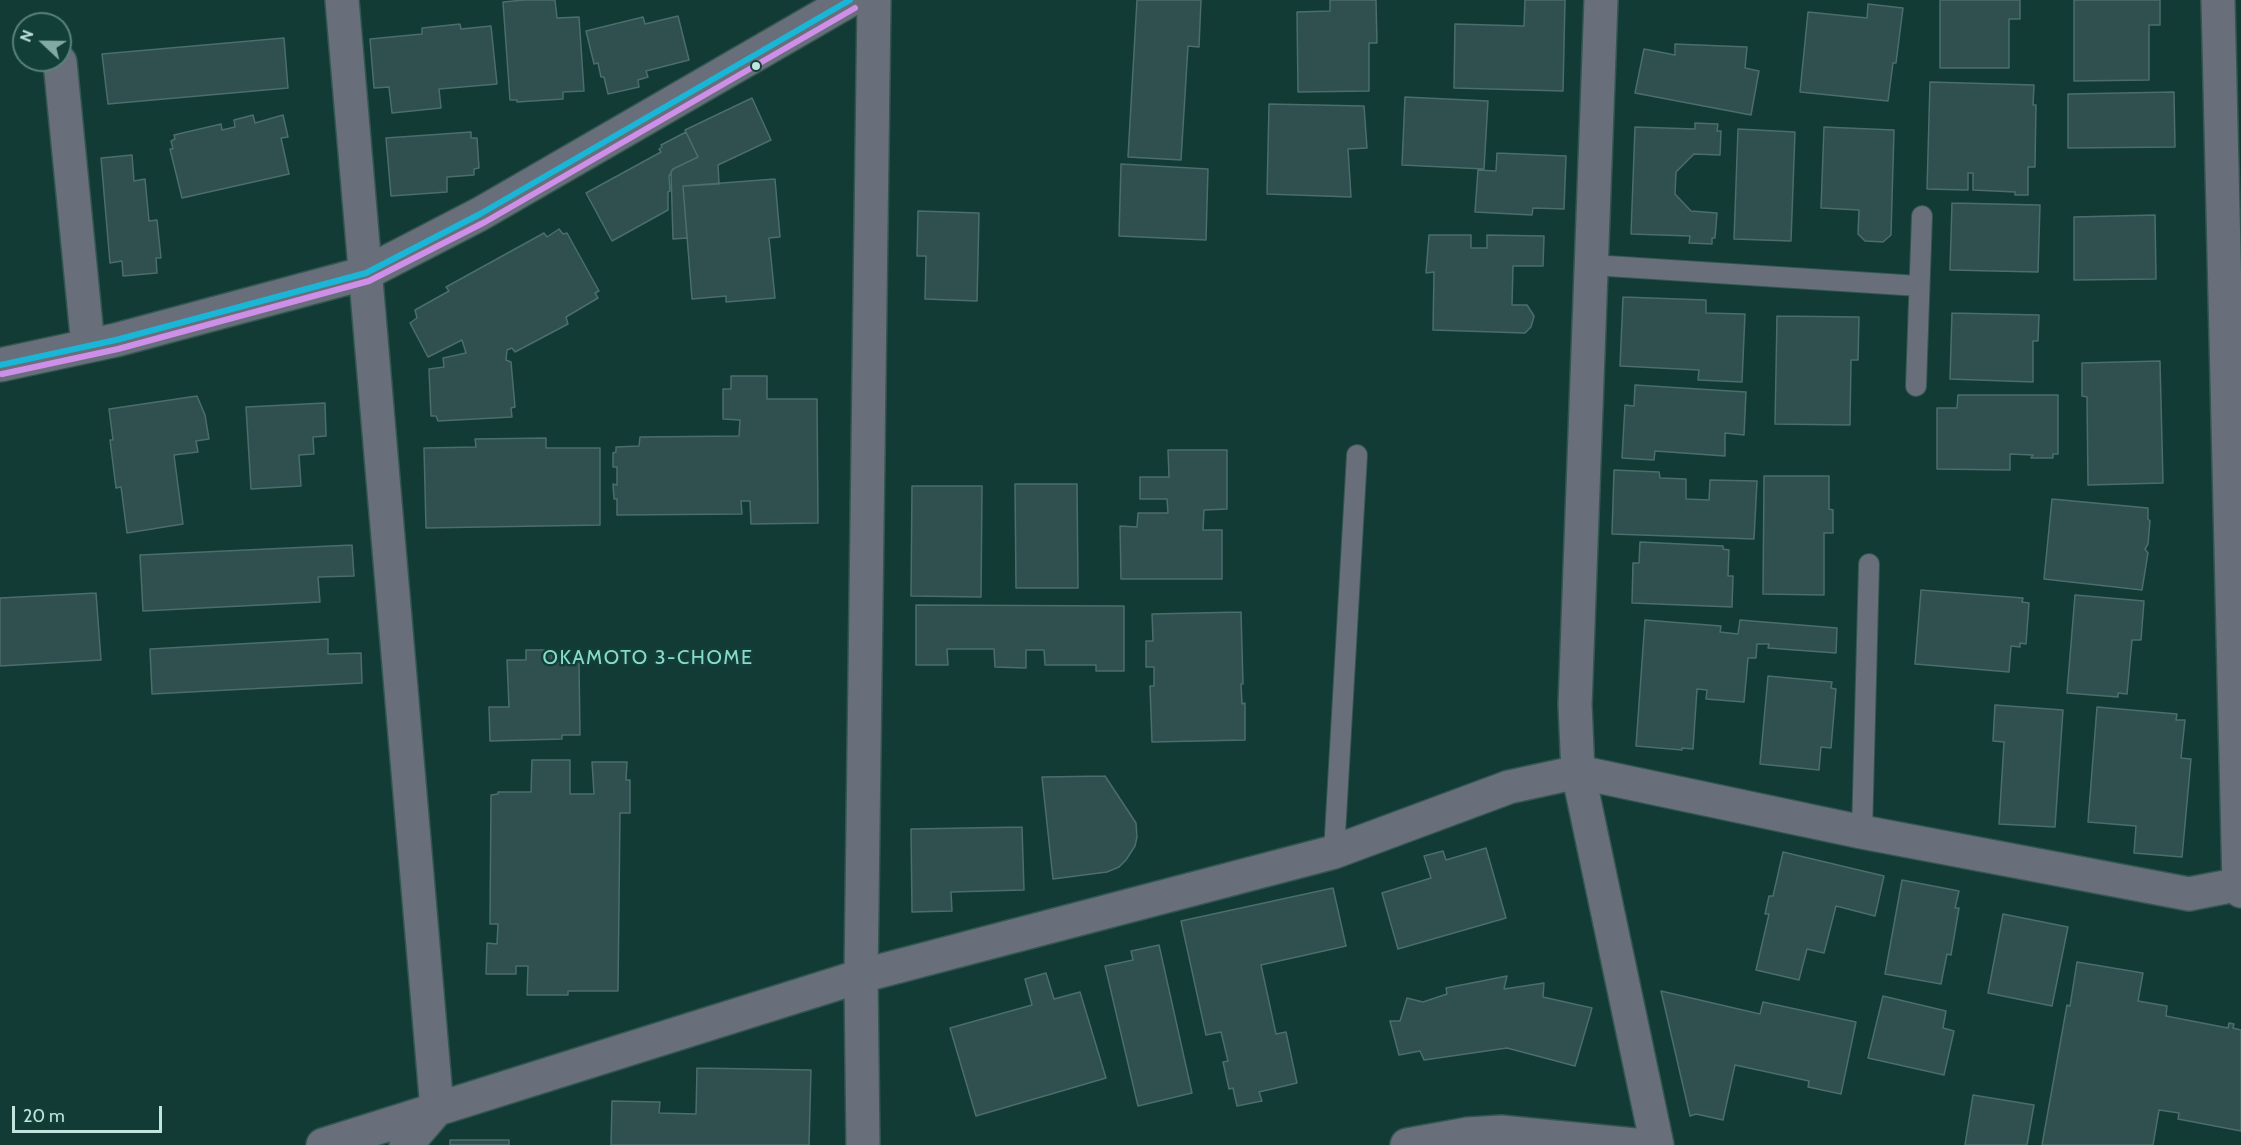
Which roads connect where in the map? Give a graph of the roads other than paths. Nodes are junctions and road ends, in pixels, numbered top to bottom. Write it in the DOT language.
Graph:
graph roads {
  1 [pos="342,0"];
  2 [pos="850,0"];
  3 [pos="874,0"];
  4 [pos="1601,0"];
  5 [pos="2218,0"];
  6 [pos="61,72"];
  7 [pos="1922,216"];
  8 [pos="1592,265"];
  9 [pos="366,273"];
  10 [pos="1919,286"];
  11 [pos="88,346"];
  12 [pos="0,365"];
  13 [pos="1916,386"];
  14 [pos="1357,455"];
  15 [pos="1869,564"];
  16 [pos="1578,772"];
  17 [pos="1862,832"];
  18 [pos="1334,852"];
  19 [pos="2240,887"];
  20 [pos="861,976"];
  21 [pos="437,1109"];
  22 [pos="322,1145"];
  23 [pos="406,1145"];
  24 [pos="863,1145"];
  25 [pos="1407,1145"];
  26 [pos="1635,1145"];
  27 [pos="1657,1145"];
  1 -- 9 [label="street"];
  2 -- 9 [label="street"];
  3 -- 20 [label="street"];
  4 -- 8 [label="street"];
  5 -- 19 [label="street"];
  6 -- 11 [label="street"];
  7 -- 10 [label="lane"];
  8 -- 10 [label="lane"];
  8 -- 16 [label="street"];
  9 -- 11 [label="street"];
  9 -- 21 [label="street"];
  10 -- 13 [label="lane"];
  11 -- 12 [label="street"];
  14 -- 18 [label="lane"];
  15 -- 17 [label="lane"];
  16 -- 17 [label="street"];
  16 -- 18 [label="street"];
  16 -- 27 [label="street"];
  17 -- 19 [label="street"];
  18 -- 20 [label="street"];
  20 -- 21 [label="street"];
  20 -- 24 [label="street"];
  21 -- 22 [label="street"];
  21 -- 23 [label="street"];
  25 -- 26 [label="street"];
}
